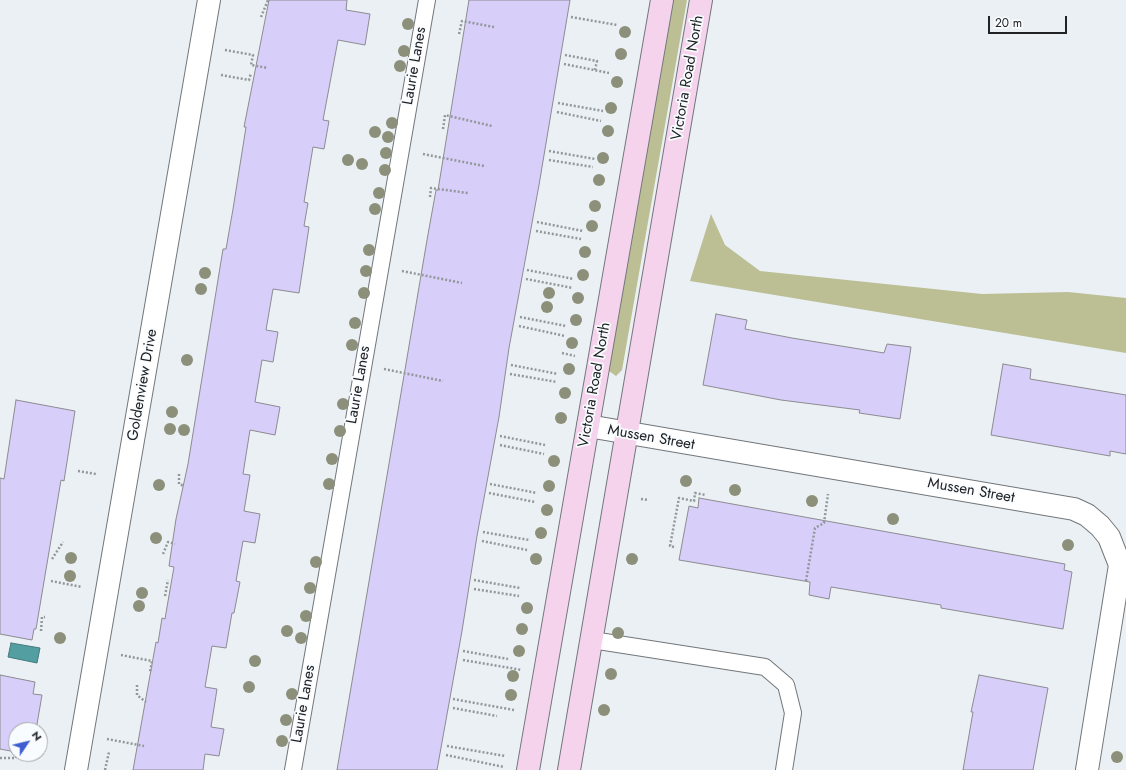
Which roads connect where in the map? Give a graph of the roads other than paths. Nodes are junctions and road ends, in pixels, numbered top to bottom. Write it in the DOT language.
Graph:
graph roads {
  1 [pos="209,0"];
  2 [pos="427,0"];
  3 [pos="662,0"];
  4 [pos="701,0"];
  5 [pos="588,426"];
  6 [pos="627,434"];
  7 [pos="592,640"];
  8 [pos="522,766"];
  9 [pos="76,770"];
  10 [pos="293,770"];
  11 [pos="569,770"];
  12 [pos="784,770"];
  13 [pos="1087,770"];
  1 -- 9 [label="street, Goldenview Drive"];
  2 -- 10 [label="lane, Laurie Lanes"];
  3 -- 5 [label="main road, Victoria Road North"];
  4 -- 6 [label="main road, Victoria Road North"];
  5 -- 6 [label="street, Mussen Street"];
  5 -- 8 [label="main road, Victoria Road North"];
  6 -- 7 [label="main road, Victoria Road North"];
  6 -- 13 [label="street, Mussen Street"];
  7 -- 11 [label="main road, Victoria Road North"];
  7 -- 12 [label="lane"];
}
